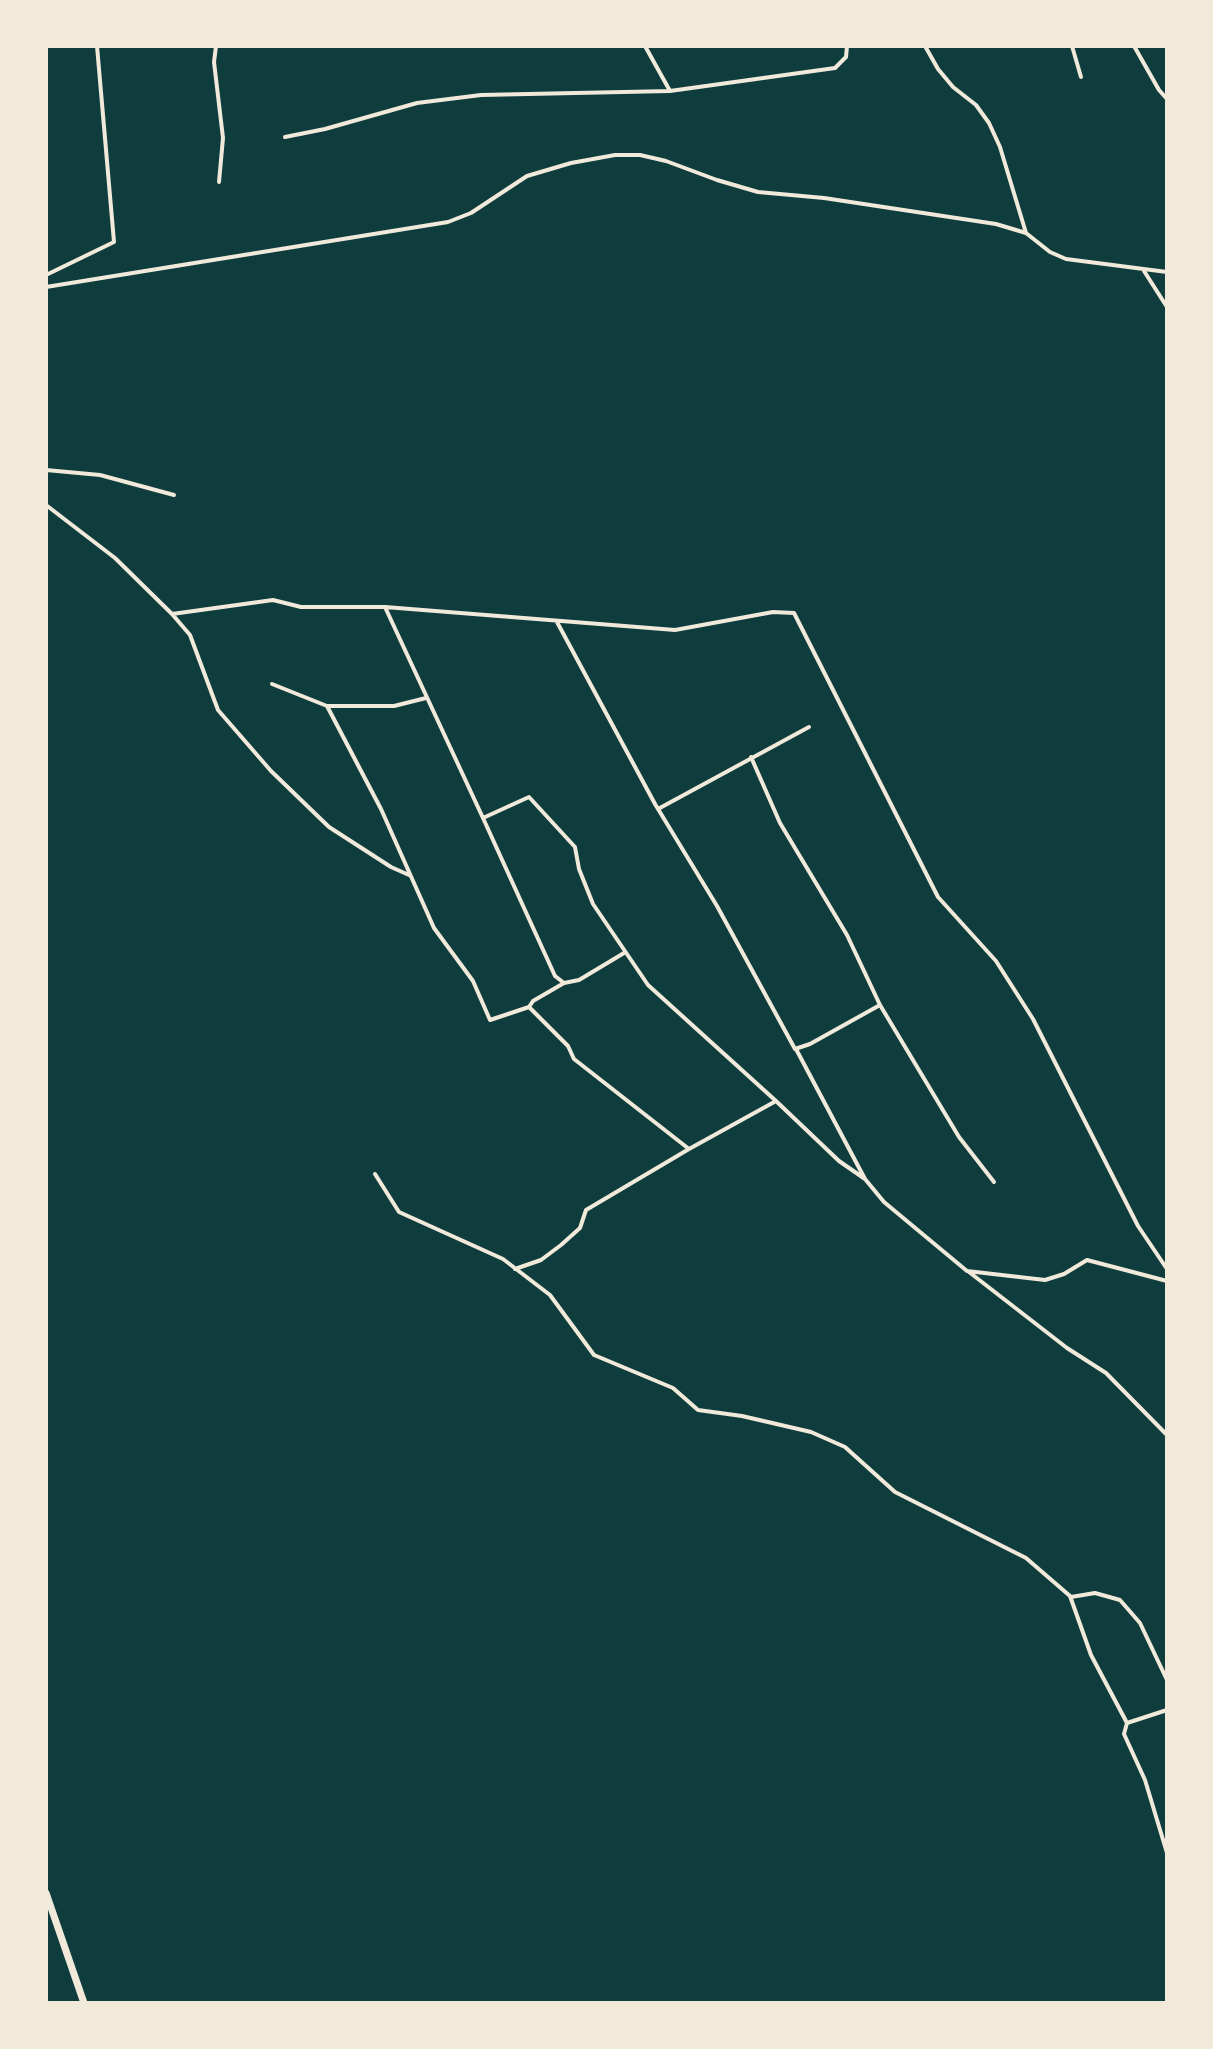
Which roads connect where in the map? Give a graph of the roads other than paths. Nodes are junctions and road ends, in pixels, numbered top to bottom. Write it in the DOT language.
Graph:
graph roads {
  1 [pos="97,46"];
  2 [pos="216,46"];
  3 [pos="645,46"];
  4 [pos="847,46"];
  5 [pos="925,46"];
  6 [pos="1072,46"];
  7 [pos="1134,46"];
  8 [pos="1081,77"];
  9 [pos="670,91"];
  10 [pos="1167,99"];
  11 [pos="285,137"];
  12 [pos="219,182"];
  13 [pos="1026,233"];
  14 [pos="1144,271"];
  15 [pos="1167,272"];
  16 [pos="46,275"];
  17 [pos="46,287"];
  18 [pos="1167,307"];
  19 [pos="46,470"];
  20 [pos="174,495"];
  21 [pos="46,505"];
  22 [pos="385,607"];
  23 [pos="172,614"];
  24 [pos="557,622"];
  25 [pos="272,684"];
  26 [pos="426,698"];
  27 [pos="327,706"];
  28 [pos="809,727"];
  29 [pos="751,757"];
  30 [pos="658,809"];
  31 [pos="483,818"];
  32 [pos="411,876"];
  33 [pos="625,952"];
  34 [pos="564,983"];
  35 [pos="880,1005"];
  36 [pos="529,1007"];
  37 [pos="795,1049"];
  38 [pos="776,1101"];
  39 [pos="689,1149"];
  40 [pos="375,1174"];
  41 [pos="865,1179"];
  42 [pos="994,1182"];
  43 [pos="515,1269"];
  44 [pos="1167,1269"];
  45 [pos="967,1271"];
  46 [pos="1167,1281"];
  47 [pos="1167,1435"];
  48 [pos="1071,1597"];
  49 [pos="1167,1680"];
  50 [pos="1167,1710"];
  51 [pos="1127,1723"];
  52 [pos="1167,1853"];
  53 [pos="46,1893"];
  54 [pos="84,2003"];
  1 -- 16 [label="street"];
  2 -- 12 [label="street"];
  3 -- 9 [label="street"];
  4 -- 9 [label="street"];
  5 -- 13 [label="street"];
  6 -- 8 [label="street"];
  7 -- 10 [label="street"];
  9 -- 11 [label="street"];
  13 -- 14 [label="street"];
  13 -- 17 [label="street"];
  14 -- 15 [label="street"];
  14 -- 18 [label="street"];
  19 -- 20 [label="street"];
  21 -- 23 [label="street"];
  22 -- 23 [label="street"];
  22 -- 24 [label="street"];
  22 -- 26 [label="street"];
  23 -- 32 [label="street"];
  24 -- 30 [label="street"];
  24 -- 44 [label="street"];
  25 -- 27 [label="street"];
  26 -- 27 [label="street"];
  26 -- 31 [label="street"];
  27 -- 32 [label="street"];
  28 -- 29 [label="street"];
  29 -- 30 [label="street"];
  29 -- 35 [label="street"];
  30 -- 37 [label="street"];
  31 -- 33 [label="street"];
  31 -- 34 [label="street"];
  32 -- 36 [label="street"];
  33 -- 34 [label="street"];
  33 -- 38 [label="street"];
  34 -- 36 [label="street"];
  35 -- 37 [label="street"];
  35 -- 42 [label="street"];
  36 -- 39 [label="street"];
  37 -- 41 [label="street"];
  38 -- 39 [label="street"];
  38 -- 41 [label="street"];
  39 -- 43 [label="street"];
  40 -- 43 [label="street"];
  41 -- 45 [label="street"];
  43 -- 51 [label="street"];
  45 -- 46 [label="street"];
  45 -- 47 [label="street"];
  48 -- 49 [label="street"];
  50 -- 51 [label="street"];
  51 -- 52 [label="street"];
  53 -- 54 [label="highway"];
}
